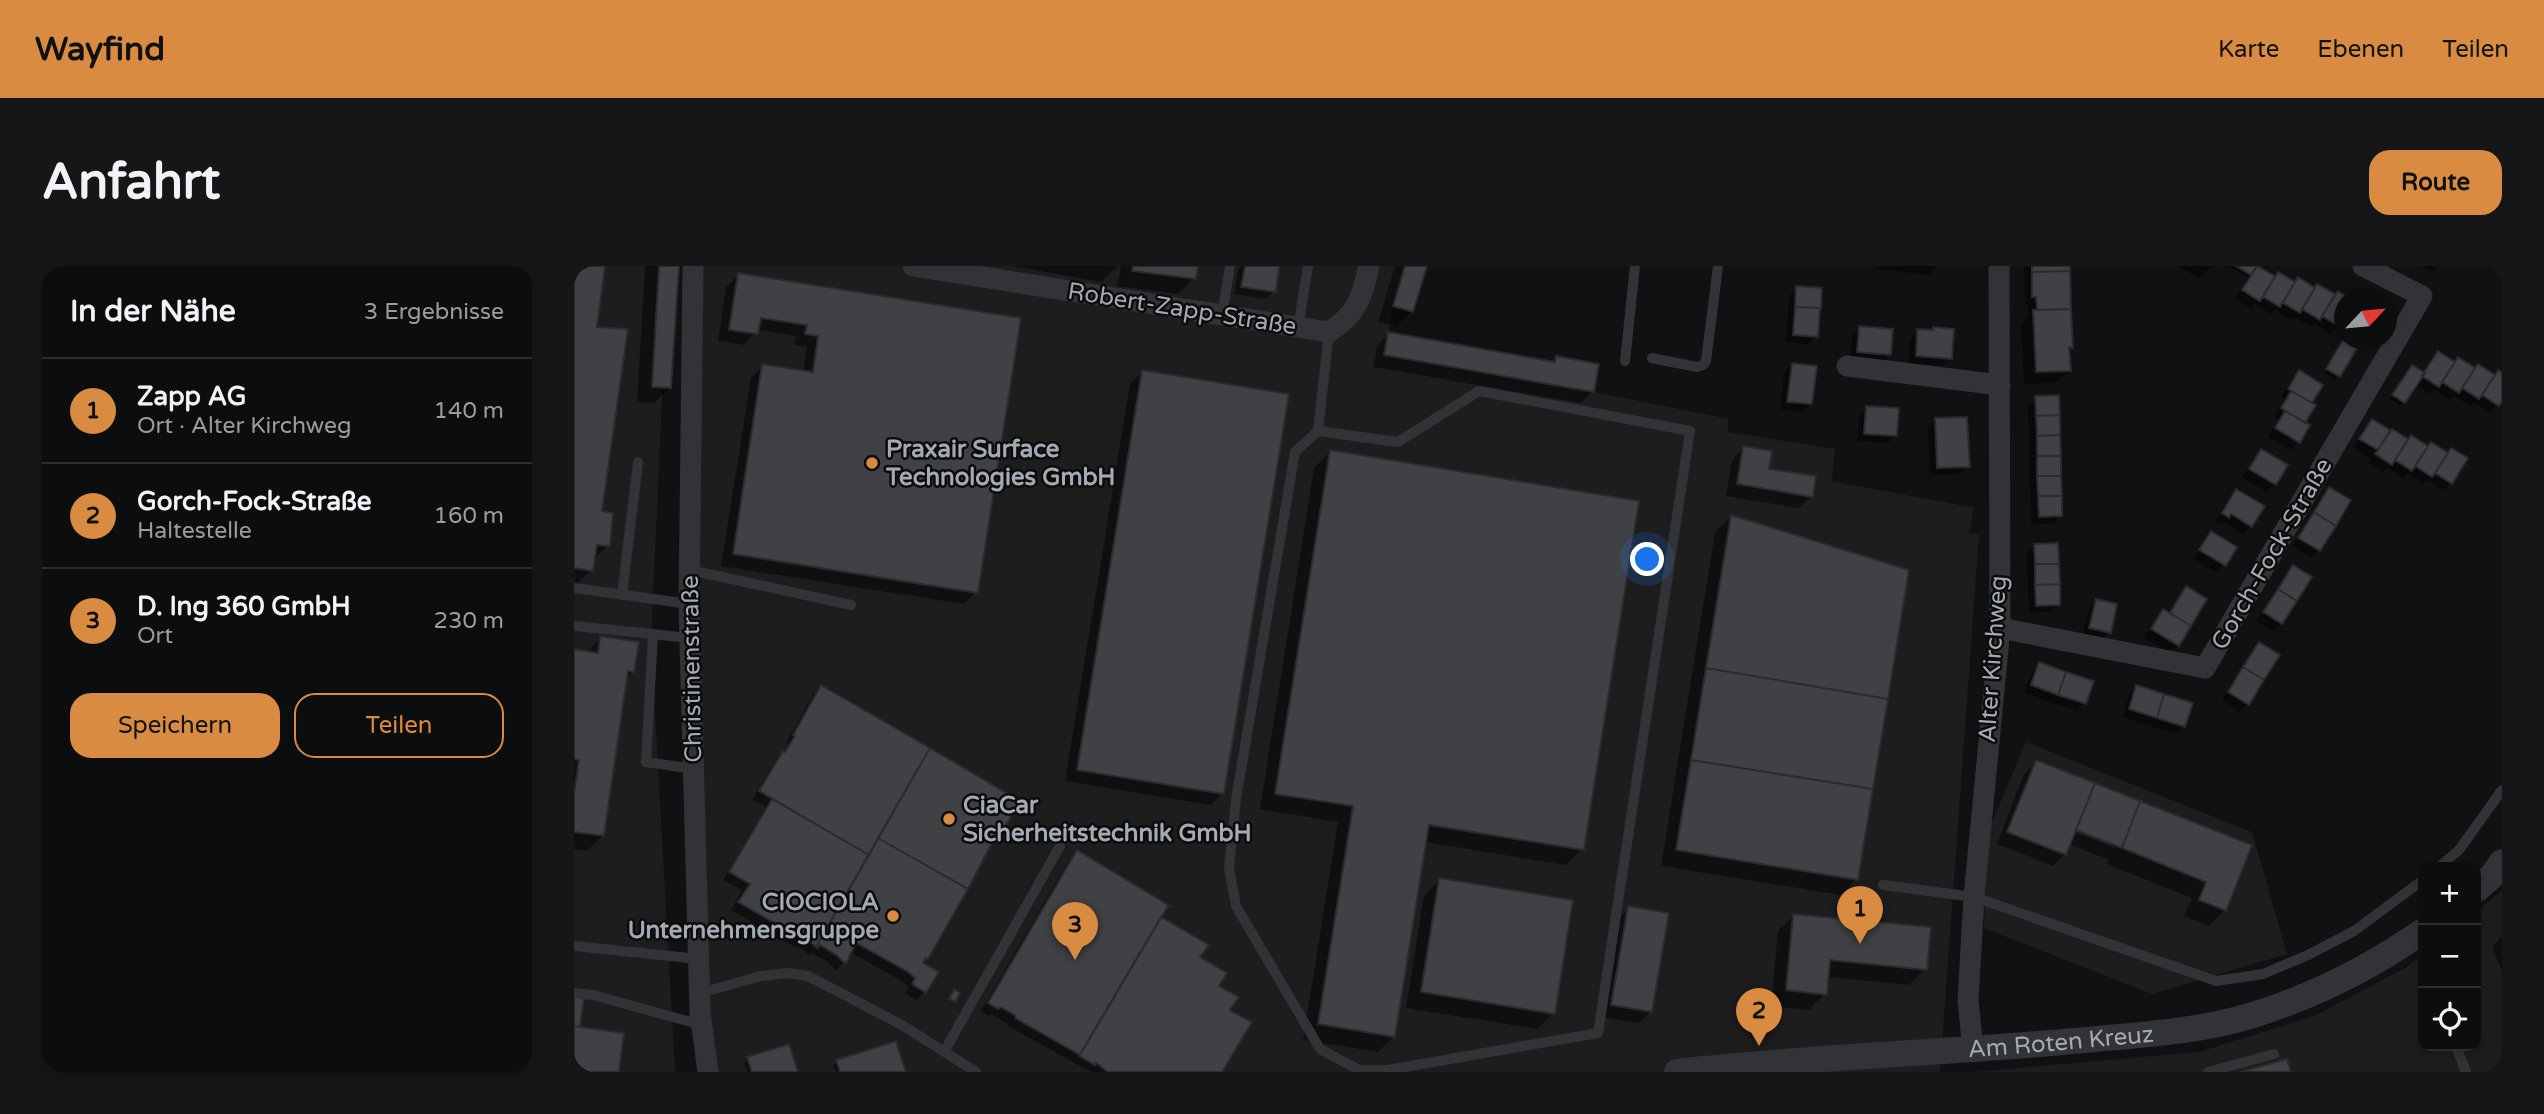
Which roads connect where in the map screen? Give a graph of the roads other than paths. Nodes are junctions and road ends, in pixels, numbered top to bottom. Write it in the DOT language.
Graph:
graph roads {
  1 [pos="694,266"];
  2 [pos="913,266"];
  3 [pos="1230,266"];
  4 [pos="1308,266"];
  5 [pos="1369,266"];
  6 [pos="1635,266"];
  7 [pos="1718,266"];
  8 [pos="1999,266"];
  9 [pos="2363,266"];
  10 [pos="1010,274"];
  11 [pos="1222,316"];
  12 [pos="1298,328"];
  13 [pos="1329,332"];
  14 [pos="1652,358"];
  15 [pos="1625,361"];
  16 [pos="1846,366"];
  17 [pos="2000,385"];
  18 [pos="1318,431"];
  19 [pos="638,462"];
  20 [pos="690,570"];
  21 [pos="574,588"];
  22 [pos="622,595"];
  23 [pos="689,604"];
  24 [pos="850,605"];
  25 [pos="574,625"];
  26 [pos="2000,628"];
  27 [pos="653,634"];
  28 [pos="690,638"];
  29 [pos="694,769"];
  30 [pos="2502,790"];
  31 [pos="1060,846"];
  32 [pos="2445,862"];
  33 [pos="2502,862"];
  34 [pos="2418,884"];
  35 [pos="1883,885"];
  36 [pos="2481,886"];
  37 [pos="1974,897"];
  38 [pos="2418,935"];
  39 [pos="574,946"];
  40 [pos="699,959"];
  41 [pos="574,993"];
  42 [pos="700,993"];
  43 [pos="702,1024"];
  44 [pos="1973,1050"];
  45 [pos="2458,1051"];
  46 [pos="944,1052"];
  47 [pos="2274,1054"];
  48 [pos="708,1072"];
  49 [pos="976,1072"];
  50 [pos="1677,1072"];
  51 [pos="2208,1072"];
  52 [pos="2466,1072"];
  1 -- 20 [label="street, Christinenstraße"];
  2 -- 10 [label="street, Robert-Zapp-Straße"];
  3 -- 11 [label="lane"];
  4 -- 12 [label="lane"];
  5 -- 13 [label="street, Robert-Zapp-Straße"];
  6 -- 15 [label="lane"];
  7 -- 14 [label="lane"];
  8 -- 17 [label="street, Alter Kirchweg"];
  9 -- 26 [label="street, Gorch-Fock-Straße"];
  10 -- 11 [label="street, Robert-Zapp-Straße"];
  11 -- 12 [label="street, Robert-Zapp-Straße"];
  12 -- 13 [label="street, Robert-Zapp-Straße"];
  13 -- 18 [label="lane"];
  16 -- 17 [label="street"];
  17 -- 26 [label="street, Alter Kirchweg"];
  18 -- 18 [label="lane"];
  19 -- 22 [label="lane"];
  20 -- 23 [label="street, Christinenstraße"];
  20 -- 24 [label="lane"];
  21 -- 22 [label="lane"];
  22 -- 23 [label="lane"];
  23 -- 28 [label="street, Christinenstraße"];
  25 -- 27 [label="lane"];
  26 -- 37 [label="street, Alter Kirchweg"];
  27 -- 28 [label="lane"];
  27 -- 29 [label="lane"];
  28 -- 29 [label="street, Christinenstraße"];
  29 -- 40 [label="street, Christinenstraße"];
  30 -- 32 [label="lane"];
  31 -- 46 [label="lane"];
  33 -- 36 [label="street"];
  34 -- 37 [label="lane"];
  35 -- 37 [label="lane"];
  37 -- 44 [label="street, Alter Kirchweg"];
  38 -- 44 [label="street, Am Roten Kreuz"];
  39 -- 40 [label="lane"];
  40 -- 42 [label="street, Christinenstraße"];
  41 -- 43 [label="lane"];
  42 -- 43 [label="street, Christinenstraße"];
  42 -- 46 [label="lane"];
  43 -- 48 [label="street, Christinenstraße"];
  44 -- 50 [label="street, Am Roten Kreuz"];
  45 -- 52 [label="lane"];
  46 -- 49 [label="lane"];
  47 -- 51 [label="lane"];
}
